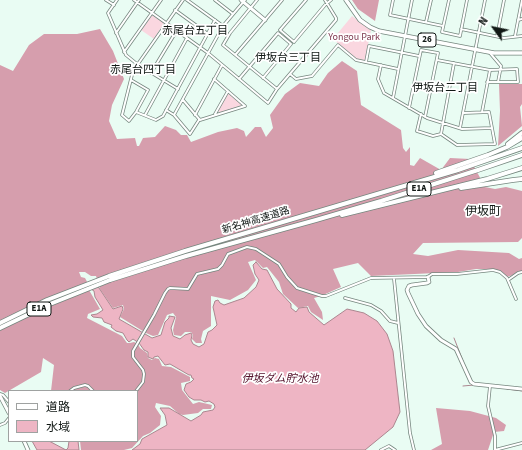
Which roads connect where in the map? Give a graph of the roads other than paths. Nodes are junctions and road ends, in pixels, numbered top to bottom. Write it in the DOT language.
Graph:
graph roads {
  1 [pos="106,0"];
  2 [pos="118,0"];
  3 [pos="134,0"];
  4 [pos="161,0"];
  5 [pos="183,0"];
  6 [pos="187,0"];
  7 [pos="214,0"];
  8 [pos="258,0"];
  9 [pos="282,0"];
  10 [pos="306,0"];
  11 [pos="325,0"];
  12 [pos="331,0"];
  13 [pos="346,0"];
  14 [pos="394,0"];
  15 [pos="412,0"];
  16 [pos="430,0"];
  17 [pos="448,0"];
  18 [pos="467,0"];
  19 [pos="485,0"];
  20 [pos="504,0"];
  21 [pos="522,0"];
  22 [pos="138,1"];
  23 [pos="243,1"];
  24 [pos="327,3"];
  25 [pos="522,3"];
  26 [pos="114,6"];
  27 [pos="251,8"];
  28 [pos="176,10"];
  29 [pos="152,12"];
  30 [pos="233,14"];
  31 [pos="408,19"];
  32 [pos="522,19"];
  33 [pos="215,20"];
  34 [pos="265,20"];
  35 [pos="518,20"];
  36 [pos="426,22"];
  37 [pos="166,23"];
  38 [pos="223,26"];
  39 [pos="444,26"];
  40 [pos="461,29"];
  41 [pos="177,30"];
  42 [pos="116,33"];
  43 [pos="479,33"];
  44 [pos="208,34"];
  45 [pos="405,36"];
  46 [pos="497,36"];
  47 [pos="515,36"];
  48 [pos="522,36"];
  49 [pos="187,38"];
  50 [pos="201,47"];
  51 [pos="475,49"];
  52 [pos="124,52"];
  53 [pos="208,53"];
  54 [pos="402,53"];
  55 [pos="490,53"];
  56 [pos="522,53"];
  57 [pos="236,54"];
  58 [pos="419,56"];
  59 [pos="437,60"];
  60 [pos="366,62"];
  61 [pos="454,63"];
  62 [pos="137,64"];
  63 [pos="222,64"];
  64 [pos="381,65"];
  65 [pos="250,66"];
  66 [pos="472,67"];
  67 [pos="398,69"];
  68 [pos="490,70"];
  69 [pos="501,70"];
  70 [pos="151,73"];
  71 [pos="290,74"];
  72 [pos="263,78"];
  73 [pos="214,79"];
  74 [pos="239,79"];
  75 [pos="131,80"];
  76 [pos="164,80"];
  77 [pos="487,82"];
  78 [pos="498,82"];
  79 [pos="178,88"];
  80 [pos="277,89"];
  81 [pos="228,91"];
  82 [pos="393,98"];
  83 [pos="182,100"];
  84 [pos="409,108"];
  85 [pos="166,110"];
  86 [pos="136,112"];
  87 [pos="482,112"];
  88 [pos="463,113"];
  89 [pos="421,114"];
  90 [pos="145,115"];
  91 [pos="174,115"];
  92 [pos="195,115"];
  93 [pos="215,115"];
  94 [pos="426,117"];
  95 [pos="200,120"];
  96 [pos="442,123"];
  97 [pos="460,128"];
  98 [pos="492,128"];
  99 [pos="522,133"];
  100 [pos="440,134"];
  101 [pos="522,138"];
  102 [pos="522,148"];
  103 [pos="494,152"];
  104 [pos="522,155"];
  105 [pos="522,168"];
  106 [pos="522,180"];
  107 [pos="418,181"];
  108 [pos="419,196"];
  109 [pos="316,220"];
  110 [pos="522,272"];
  111 [pos="428,277"];
  112 [pos="109,278"];
  113 [pos="394,279"];
  114 [pos="508,280"];
  115 [pos="78,290"];
  116 [pos="345,298"];
  117 [pos="516,299"];
  118 [pos="0,323"];
  119 [pos="398,323"];
  120 [pos="0,328"];
  121 [pos="490,386"];
  122 [pos="522,389"];
  123 [pos="71,390"];
  124 [pos="92,390"];
  125 [pos="137,390"];
  126 [pos="0,395"];
  127 [pos="8,401"];
  128 [pos="8,412"];
  129 [pos="8,419"];
  130 [pos="0,425"];
  131 [pos="522,443"];
  132 [pos="381,450"];
  133 [pos="395,450"];
  134 [pos="414,450"];
  135 [pos="495,450"];
  1 -- 26 [label="street"];
  2 -- 26 [label="street"];
  3 -- 22 [label="street"];
  4 -- 29 [label="street"];
  5 -- 28 [label="street"];
  6 -- 33 [label="street"];
  7 -- 30 [label="street"];
  8 -- 27 [label="street"];
  9 -- 34 [label="street"];
  10 -- 24 [label="street"];
  11 -- 24 [label="street"];
  12 -- 24 [label="street"];
  13 -- 45 [label="main road, 26"];
  14 -- 31 [label="street"];
  15 -- 31 [label="street"];
  16 -- 36 [label="street"];
  17 -- 39 [label="street"];
  18 -- 40 [label="street"];
  19 -- 43 [label="street"];
  20 -- 46 [label="street"];
  21 -- 25 [label="street"];
  22 -- 29 [label="street"];
  22 -- 42 [label="street"];
  23 -- 27 [label="street"];
  23 -- 30 [label="street"];
  24 -- 71 [label="street"];
  25 -- 35 [label="street"];
  26 -- 42 [label="street"];
  27 -- 34 [label="street"];
  27 -- 57 [label="street"];
  28 -- 37 [label="street"];
  28 -- 44 [label="street"];
  29 -- 37 [label="street"];
  29 -- 52 [label="street"];
  30 -- 38 [label="street"];
  31 -- 36 [label="street"];
  31 -- 45 [label="street"];
  32 -- 35 [label="street"];
  33 -- 38 [label="street"];
  33 -- 44 [label="street"];
  34 -- 57 [label="street"];
  35 -- 47 [label="street"];
  36 -- 39 [label="street"];
  37 -- 41 [label="street"];
  37 -- 62 [label="street"];
  38 -- 53 [label="street"];
  39 -- 40 [label="street"];
  40 -- 43 [label="street"];
  41 -- 49 [label="street"];
  41 -- 70 [label="street"];
  42 -- 52 [label="street"];
  43 -- 46 [label="street"];
  43 -- 51 [label="street"];
  44 -- 50 [label="street"];
  45 -- 51 [label="main road, 26"];
  45 -- 54 [label="street"];
  46 -- 47 [label="street"];
  47 -- 48 [label="street"];
  49 -- 50 [label="street"];
  49 -- 76 [label="street"];
  50 -- 53 [label="street"];
  50 -- 79 [label="street"];
  51 -- 55 [label="main road, 26"];
  51 -- 66 [label="street"];
  52 -- 62 [label="street"];
  53 -- 63 [label="street"];
  53 -- 83 [label="street"];
  54 -- 58 [label="street"];
  54 -- 60 [label="street"];
  54 -- 67 [label="street"];
  55 -- 56 [label="main road, 26"];
  55 -- 69 [label="street"];
  57 -- 65 [label="street"];
  58 -- 59 [label="street"];
  58 -- 84 [label="street"];
  59 -- 61 [label="street"];
  59 -- 94 [label="street"];
  60 -- 64 [label="street"];
  60 -- 71 [label="street"];
  61 -- 66 [label="street"];
  61 -- 96 [label="street"];
  62 -- 70 [label="street"];
  62 -- 75 [label="street"];
  63 -- 73 [label="street"];
  63 -- 74 [label="street"];
  64 -- 67 [label="street"];
  64 -- 82 [label="street"];
  65 -- 72 [label="street"];
  65 -- 72 [label="street"];
  65 -- 74 [label="street"];
  66 -- 68 [label="street"];
  66 -- 88 [label="street"];
  67 -- 82 [label="street"];
  68 -- 69 [label="street"];
  68 -- 77 [label="street"];
  69 -- 78 [label="street"];
  69 -- 78 [label="street"];
  70 -- 76 [label="street"];
  71 -- 80 [label="street"];
  72 -- 80 [label="street"];
  73 -- 81 [label="street"];
  73 -- 92 [label="street"];
  74 -- 80 [label="street"];
  75 -- 86 [label="street"];
  75 -- 86 [label="street"];
  76 -- 79 [label="street"];
  76 -- 90 [label="street"];
  77 -- 78 [label="street"];
  77 -- 87 [label="street"];
  79 -- 85 [label="street"];
  81 -- 93 [label="street"];
  81 -- 93 [label="street"];
  82 -- 84 [label="street"];
  83 -- 91 [label="street"];
  83 -- 92 [label="street"];
  84 -- 89 [label="street"];
  85 -- 90 [label="street"];
  85 -- 91 [label="street"];
  86 -- 90 [label="street"];
  87 -- 88 [label="street"];
  87 -- 98 [label="street"];
  88 -- 97 [label="street"];
  89 -- 94 [label="street"];
  89 -- 100 [label="street"];
  91 -- 95 [label="street"];
  92 -- 95 [label="street"];
  93 -- 95 [label="street"];
  94 -- 96 [label="street"];
  96 -- 97 [label="street"];
  96 -- 100 [label="street"];
  97 -- 98 [label="street"];
  98 -- 100 [label="street"];
  99 -- 103 [label="highway"];
  101 -- 103 [label="highway"];
  102 -- 107 [label="highway, 新名神高速道路 / E1A"];
  103 -- 107 [label="highway"];
  104 -- 109 [label="highway, 新名神高速道路 / E1A"];
  105 -- 108 [label="highway"];
  106 -- 108 [label="highway"];
  107 -- 112 [label="highway, 新名神高速道路 / E1A"];
  108 -- 109 [label="highway"];
  109 -- 112 [label="highway, 新名神高速道路 / E1A"];
  110 -- 114 [label="street"];
  111 -- 113 [label="street"];
  111 -- 114 [label="street"];
  111 -- 121 [label="street"];
  112 -- 115 [label="highway, 新名神高速道路 / E1A"];
  113 -- 119 [label="street"];
  113 -- 125 [label="street"];
  114 -- 117 [label="street"];
  115 -- 118 [label="highway, 新名神高速道路 / E1A"];
  115 -- 120 [label="highway, 新名神高速道路 / E1A"];
  116 -- 119 [label="street"];
  119 -- 134 [label="street"];
  121 -- 122 [label="street"];
  121 -- 135 [label="street"];
  123 -- 124 [label="street"];
  126 -- 127 [label="street"];
  126 -- 128 [label="street"];
  129 -- 130 [label="street"];
  131 -- 135 [label="street"];
  132 -- 133 [label="street"];
}
